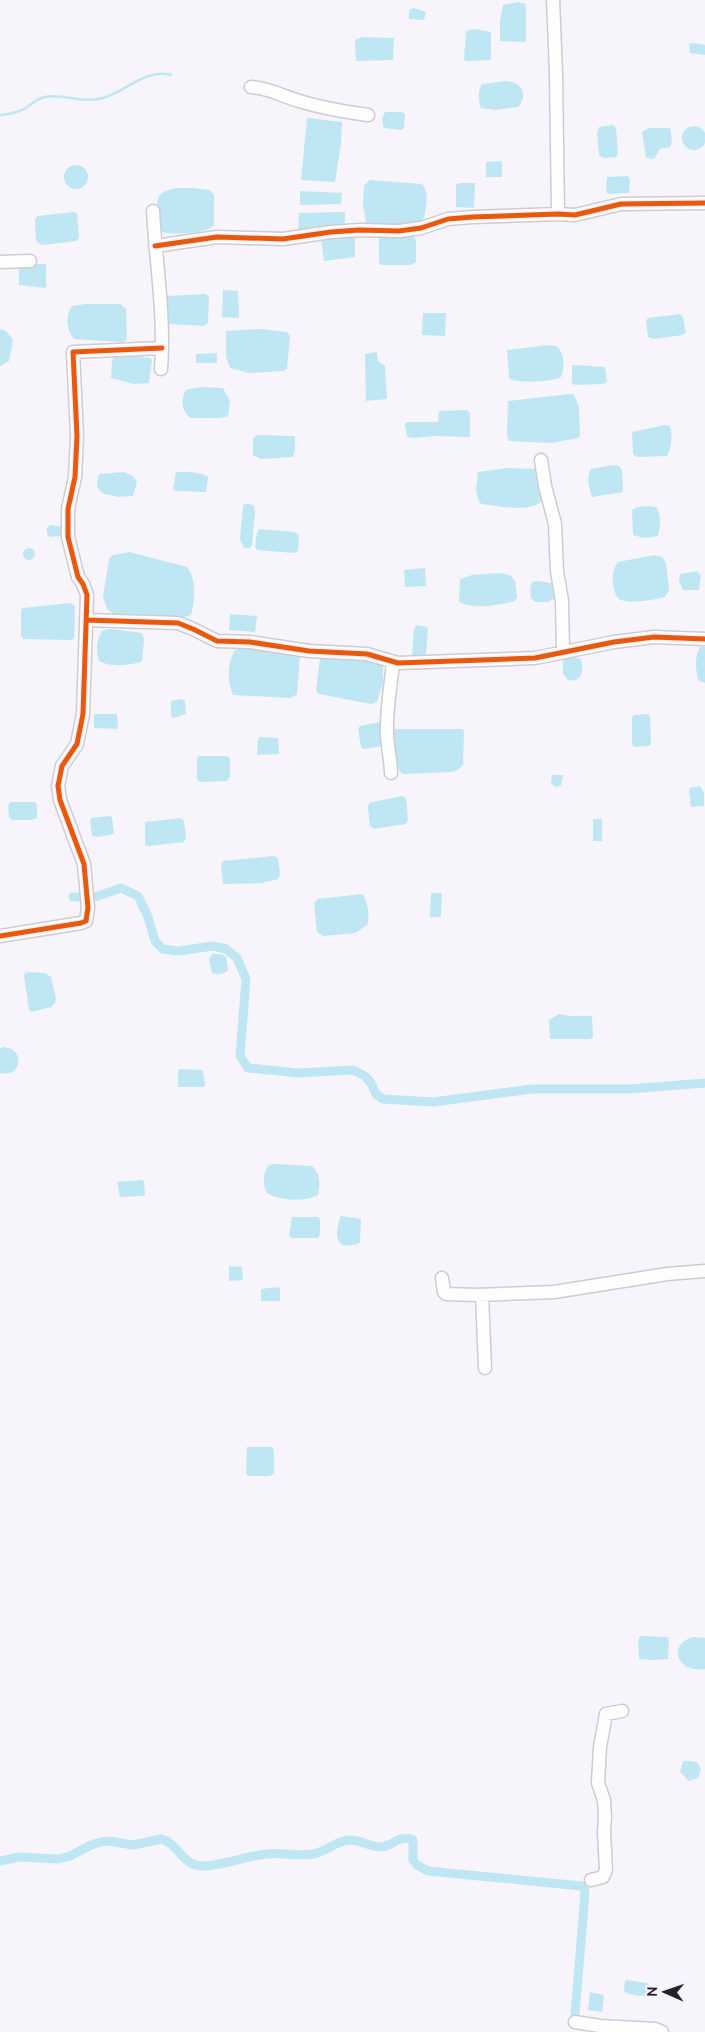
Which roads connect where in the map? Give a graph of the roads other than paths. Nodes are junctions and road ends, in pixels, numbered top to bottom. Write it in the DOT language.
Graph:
graph roads {
  1 [pos="553,0"];
  2 [pos="251,87"];
  3 [pos="368,115"];
  4 [pos="705,203"];
  5 [pos="153,211"];
  6 [pos="558,214"];
  7 [pos="155,246"];
  8 [pos="30,261"];
  9 [pos="0,262"];
  10 [pos="162,348"];
  11 [pos="161,369"];
  12 [pos="541,460"];
  13 [pos="86,620"];
  14 [pos="705,639"];
  15 [pos="563,652"];
  16 [pos="393,662"];
  17 [pos="391,772"];
  18 [pos="0,936"];
  19 [pos="705,1271"];
  20 [pos="442,1278"];
  21 [pos="482,1295"];
  22 [pos="485,1368"];
  23 [pos="622,1711"];
  24 [pos="591,1880"];
  25 [pos="575,2022"];
  26 [pos="662,2032"];
  1 -- 6 [label="street"];
  2 -- 3 [label="street"];
  4 -- 6 [label="street"];
  5 -- 7 [label="street"];
  6 -- 7 [label="street"];
  7 -- 10 [label="street"];
  8 -- 9 [label="street"];
  10 -- 11 [label="street"];
  10 -- 13 [label="street"];
  12 -- 15 [label="street"];
  13 -- 16 [label="street"];
  13 -- 18 [label="street"];
  14 -- 15 [label="street"];
  15 -- 16 [label="street"];
  16 -- 17 [label="street"];
  19 -- 21 [label="street"];
  20 -- 21 [label="street"];
  21 -- 22 [label="street"];
  23 -- 24 [label="street"];
  25 -- 26 [label="street"];
}
